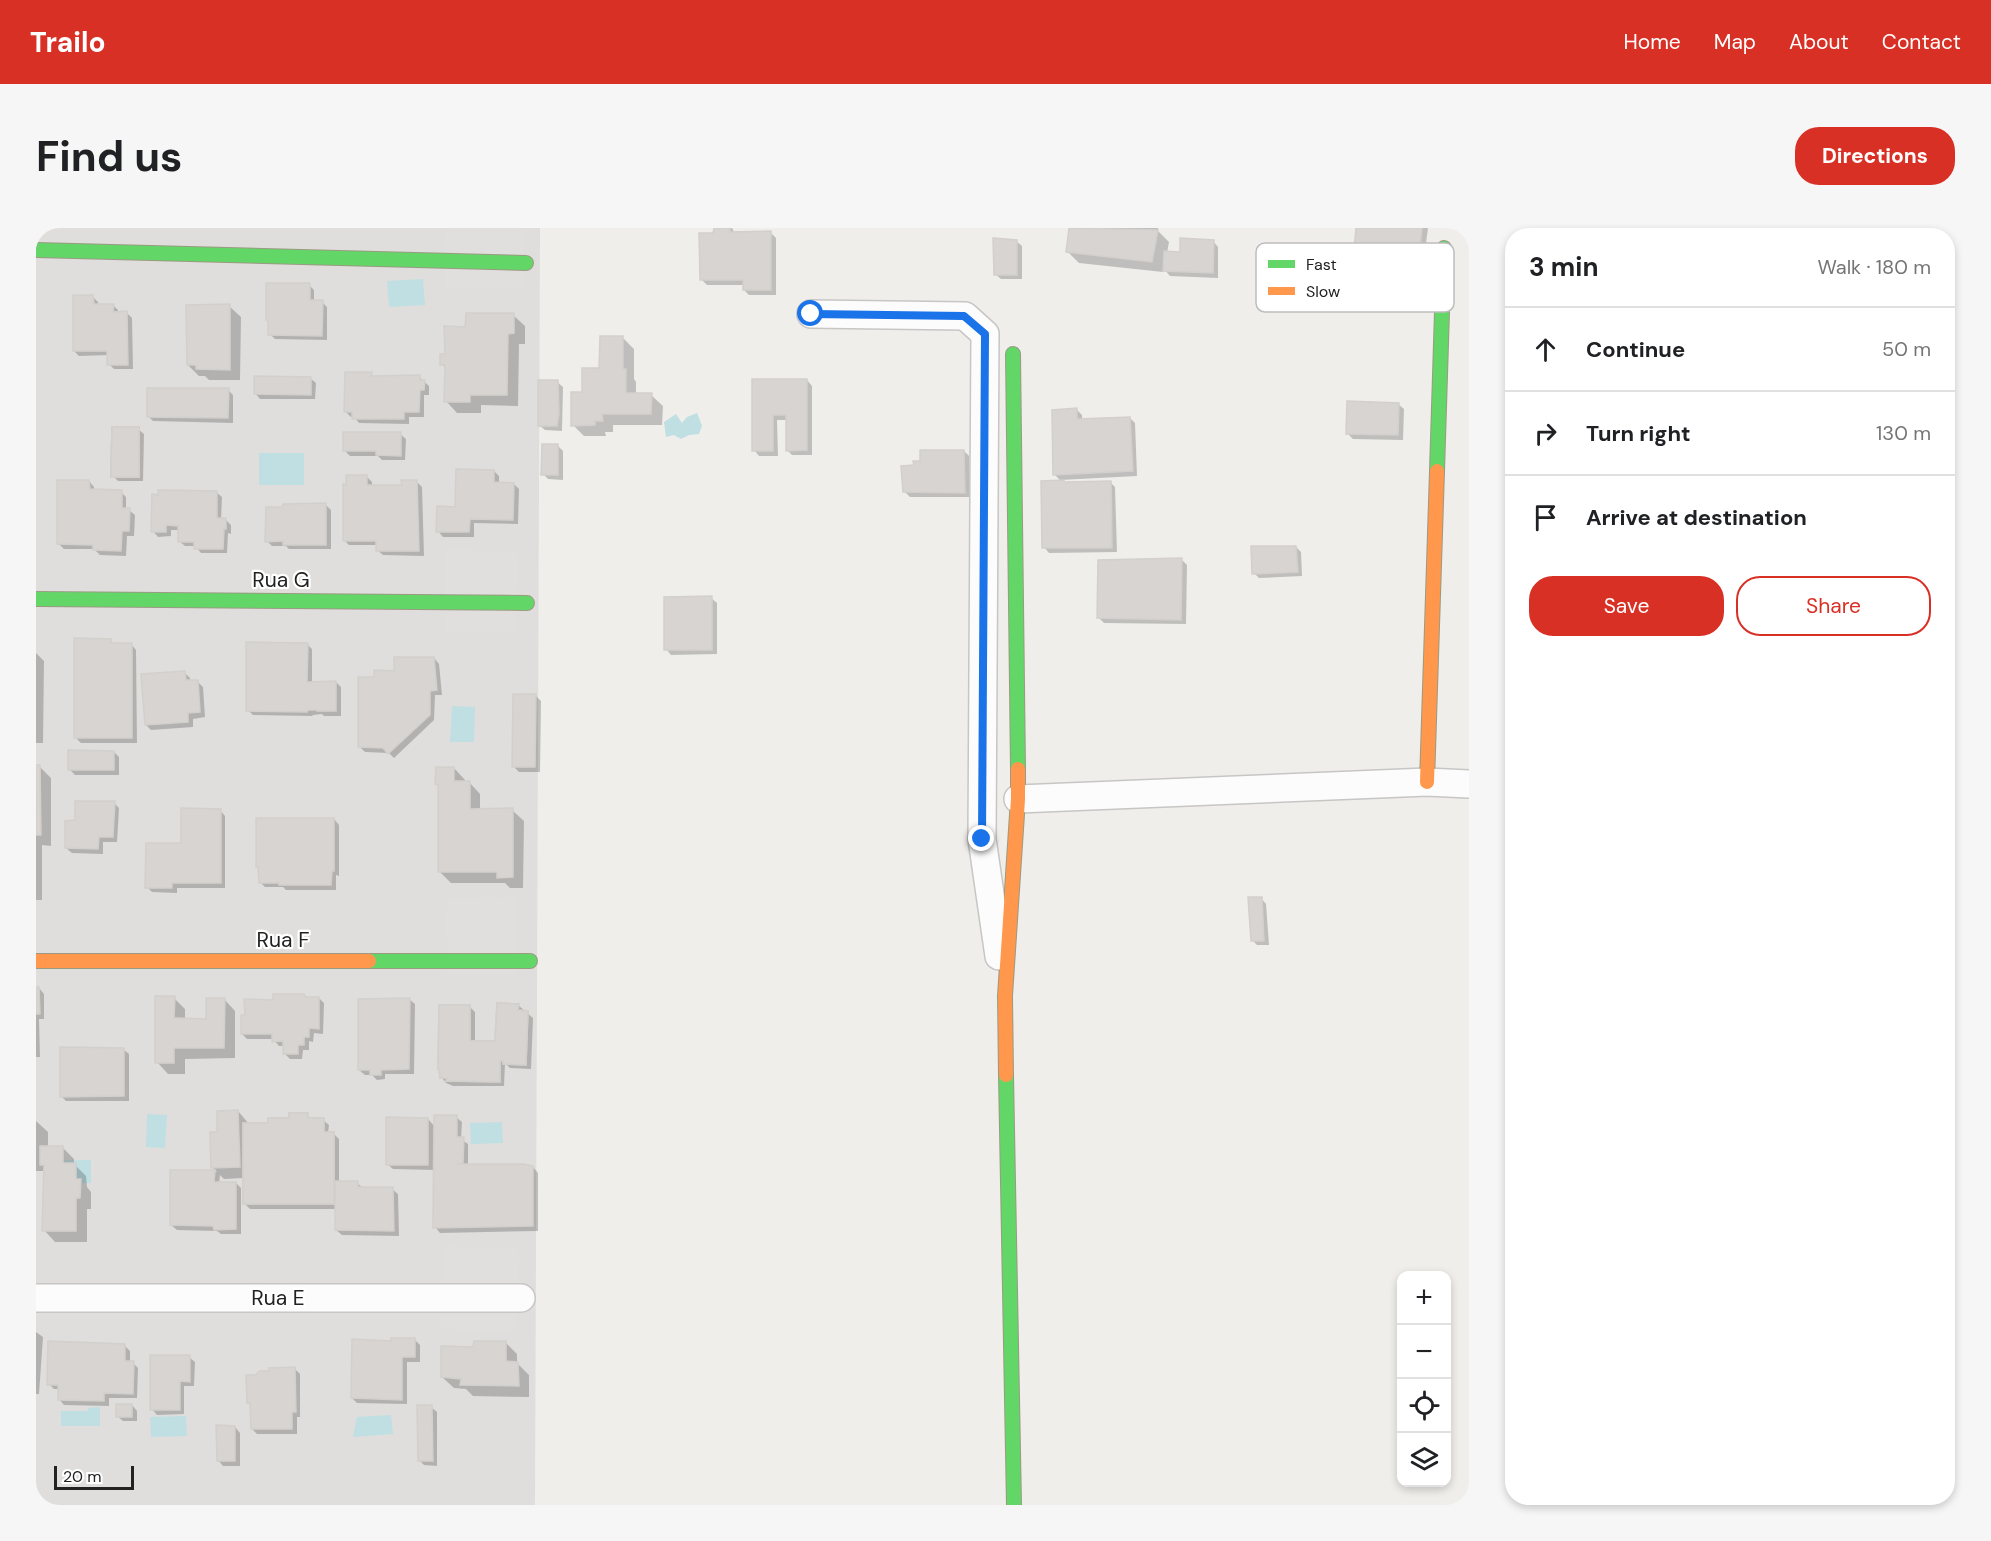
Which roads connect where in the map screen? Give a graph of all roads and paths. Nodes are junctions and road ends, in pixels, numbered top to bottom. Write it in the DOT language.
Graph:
graph roads {
  1 [pos="36,250"];
  2 [pos="526,262"];
  3 [pos="1442,312"];
  4 [pos="811,314"];
  5 [pos="1013,354"];
  6 [pos="36,599"];
  7 [pos="527,603"];
  8 [pos="1427,782"];
  9 [pos="1469,784"];
  10 [pos="1018,799"];
  11 [pos="36,961"];
  12 [pos="530,961"];
  13 [pos="1005,996"];
  14 [pos="36,1298"];
  15 [pos="521,1298"];
  16 [pos="1014,1505"];
  1 -- 2 [label="street"];
  3 -- 8 [label="street"];
  4 -- 13 [label="street"];
  5 -- 10 [label="street"];
  6 -- 7 [label="street, Rua G"];
  8 -- 9 [label="street"];
  8 -- 10 [label="street"];
  10 -- 13 [label="street"];
  11 -- 12 [label="street, Rua F"];
  13 -- 16 [label="street"];
  14 -- 15 [label="street, Rua E"];
}
